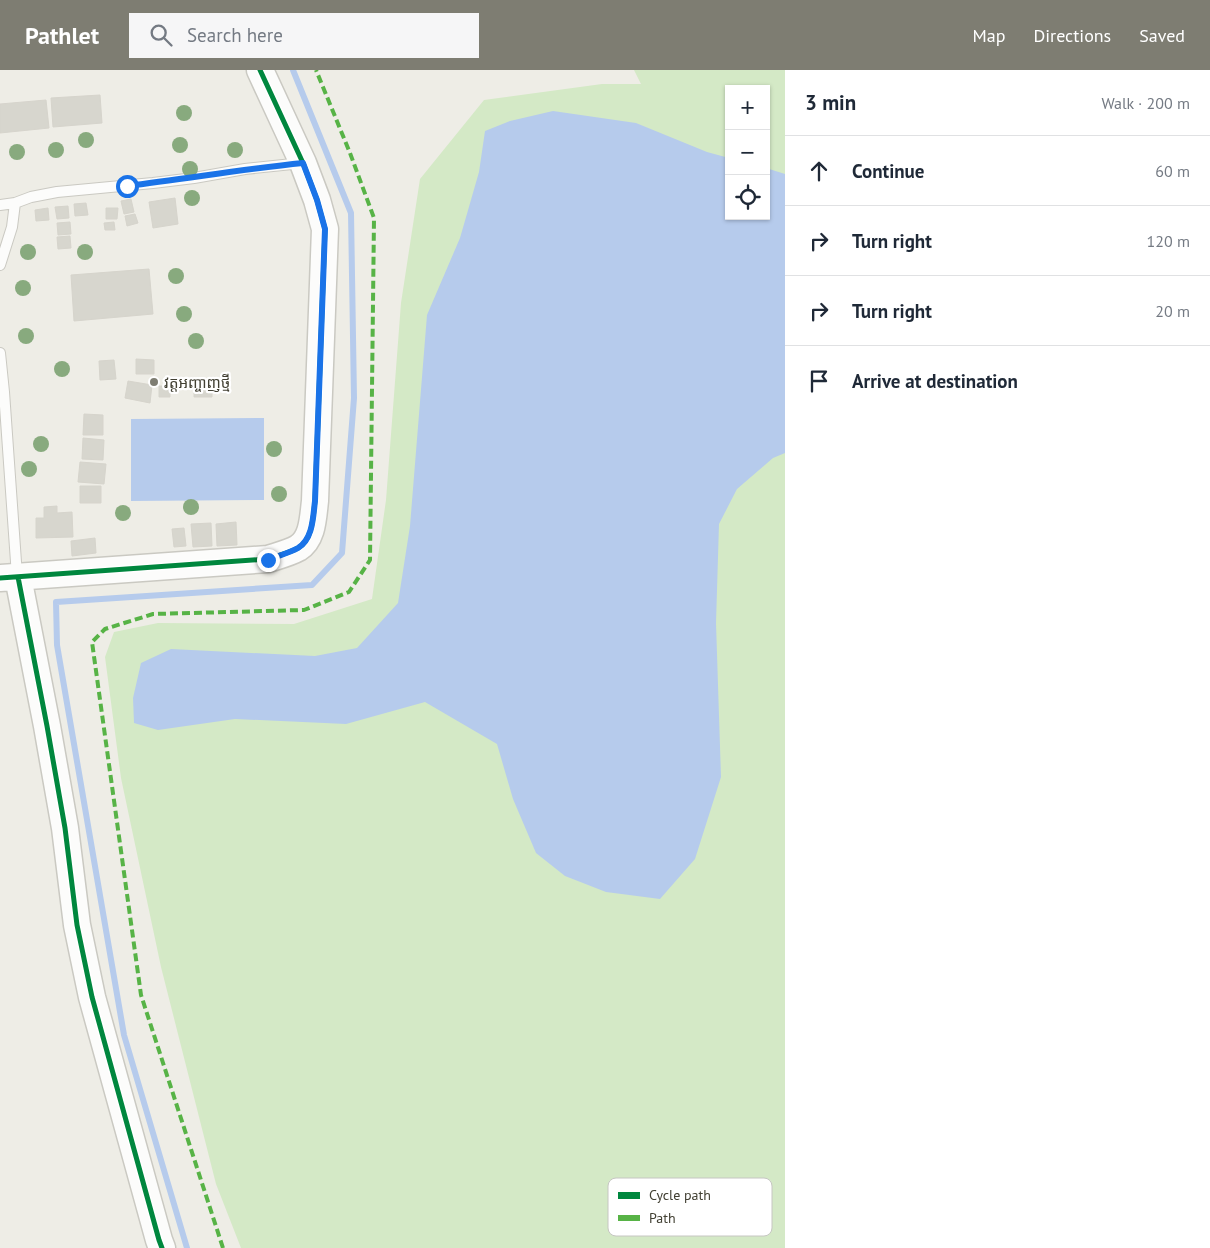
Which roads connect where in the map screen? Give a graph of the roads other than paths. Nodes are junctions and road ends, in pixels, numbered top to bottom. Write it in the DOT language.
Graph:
graph roads {
  1 [pos="260,70"];
  2 [pos="303,163"];
  3 [pos="15,203"];
  4 [pos="0,205"];
  5 [pos="0,264"];
  6 [pos="0,353"];
  7 [pos="9,577"];
  8 [pos="162,1248"];
  1 -- 2 [label="street"];
  2 -- 3 [label="lane"];
  2 -- 7 [label="street"];
  3 -- 4 [label="lane"];
  3 -- 5 [label="lane"];
  6 -- 7 [label="lane"];
  7 -- 8 [label="street"];
}
